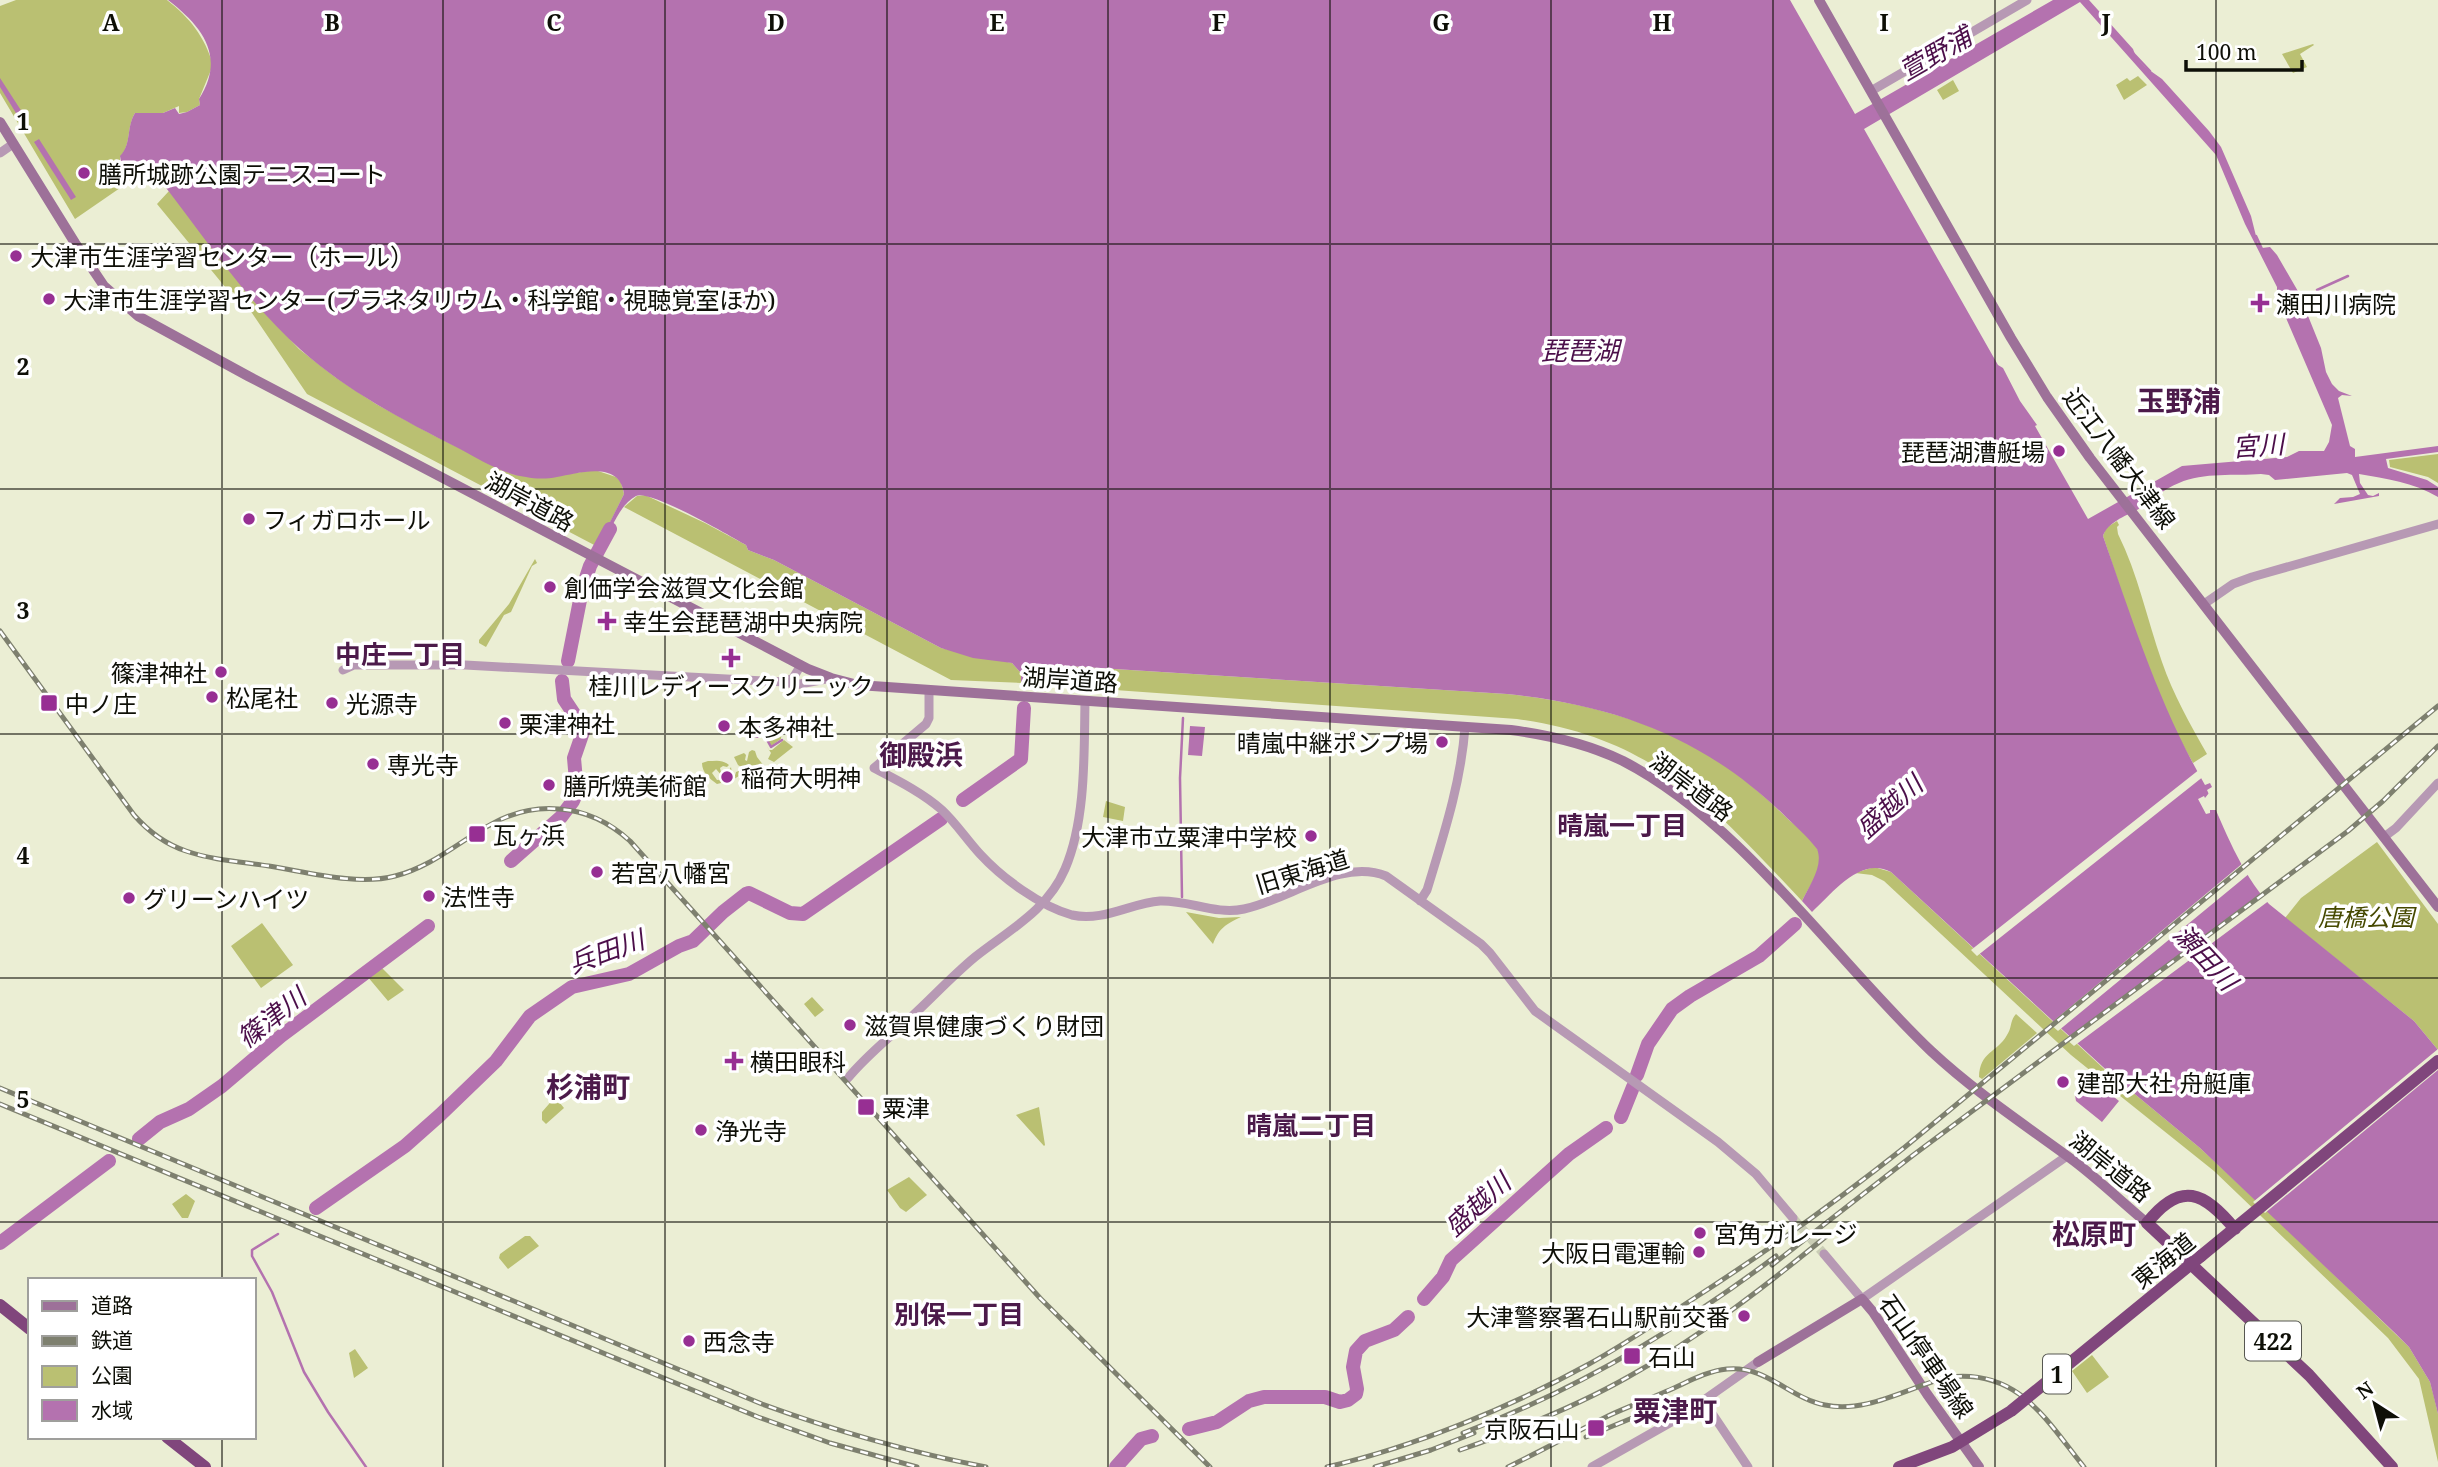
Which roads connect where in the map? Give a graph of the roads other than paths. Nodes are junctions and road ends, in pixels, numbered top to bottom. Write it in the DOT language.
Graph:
graph roads {
  1 [pos="1819,0"];
  2 [pos="2027,0"];
  3 [pos="1873,94"];
  4 [pos="0,122"];
  5 [pos="13,144"];
  6 [pos="0,153"];
  7 [pos="2438,524"];
  8 [pos="2204,604"];
  9 [pos="801,665"];
  10 [pos="343,670"];
  11 [pos="831,678"];
  12 [pos="785,682"];
  13 [pos="929,690"];
  14 [pos="1085,701"];
  15 [pos="1465,727"];
  16 [pos="2438,782"];
  17 [pos="2384,837"];
  18 [pos="1420,901"];
  19 [pos="1044,902"];
  20 [pos="2438,907"];
  21 [pos="2438,1061"];
  22 [pos="848,1079"];
  23 [pos="2067,1156"];
  24 [pos="1793,1218"];
  25 [pos="2147,1223"];
  26 [pos="2235,1229"];
  27 [pos="1824,1254"];
  28 [pos="1862,1299"];
  29 [pos="0,1305"];
  30 [pos="28,1327"];
  31 [pos="1758,1362"];
  32 [pos="1703,1400"];
  33 [pos="170,1439"];
  34 [pos="205,1467"];
  35 [pos="1592,1467"];
  36 [pos="1748,1467"];
  37 [pos="1899,1467"];
  38 [pos="1979,1467"];
  39 [pos="2392,1467"];
  1 -- 3 [label="main road, 近江八幡大津線"];
  2 -- 3 [label="street"];
  3 -- 8 [label="main road, 近江八幡大津線"];
  4 -- 5 [label="main road, 湖岸道路"];
  5 -- 6 [label="street"];
  5 -- 9 [label="main road, 湖岸道路"];
  7 -- 8 [label="street"];
  8 -- 17 [label="main road, 近江八幡大津線"];
  9 -- 11 [label="main road, 湖岸道路"];
  9 -- 12 [label="street"];
  10 -- 12 [label="street"];
  11 -- 12 [label="street"];
  11 -- 13 [label="main road, 湖岸道路"];
  13 -- 14 [label="main road, 湖岸道路"];
  13 -- 19 [label="street, 旧東海道"];
  14 -- 15 [label="main road, 湖岸道路"];
  14 -- 19 [label="street"];
  15 -- 18 [label="street"];
  15 -- 23 [label="main road, 湖岸道路"];
  16 -- 17 [label="street"];
  17 -- 20 [label="main road, 近江八幡大津線"];
  18 -- 19 [label="street, 旧東海道"];
  18 -- 24 [label="street, 旧東海道"];
  19 -- 22 [label="street"];
  21 -- 26 [label="highway, 東海道 / 1"];
  23 -- 25 [label="main road, 湖岸道路"];
  23 -- 28 [label="street"];
  25 -- 26 [label="highway"];
  25 -- 39 [label="highway, 422"];
  26 -- 37 [label="highway, 東海道 / 1, bridge"];
  27 -- 28 [label="street"];
  28 -- 31 [label="main road, 石山停車場線"];
  28 -- 38 [label="main road, 石山停車場線"];
  29 -- 30 [label="highway"];
  31 -- 32 [label="street"];
  32 -- 35 [label="street"];
  32 -- 36 [label="street"];
  33 -- 34 [label="highway"];
}
